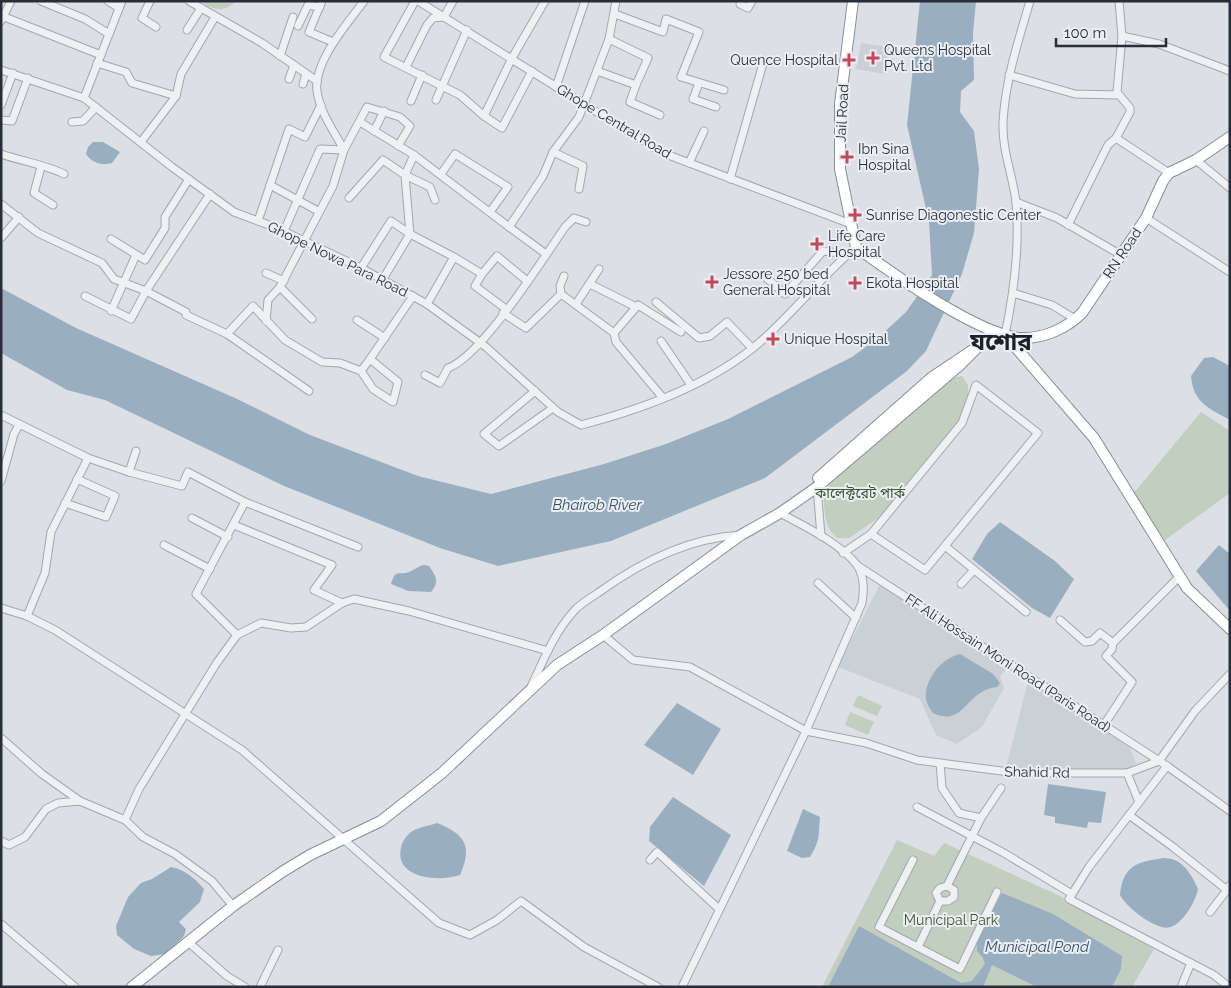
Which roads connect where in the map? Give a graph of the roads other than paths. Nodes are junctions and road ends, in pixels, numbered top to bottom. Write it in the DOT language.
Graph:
graph roads {
  1 [pos="10,1"];
  2 [pos="41,1"];
  3 [pos="108,1"];
  4 [pos="150,1"];
  5 [pos="189,1"];
  6 [pos="364,1"];
  7 [pos="417,1"];
  8 [pos="453,1"];
  9 [pos="545,1"];
  10 [pos="585,1"];
  11 [pos="616,1"];
  12 [pos="752,1"];
  13 [pos="853,1"];
  14 [pos="1030,1"];
  15 [pos="1119,1"];
  16 [pos="321,4"];
  17 [pos="740,4"];
  18 [pos="120,5"];
  19 [pos="201,8"];
  20 [pos="615,14"];
  21 [pos="2,16"];
  22 [pos="215,17"];
  23 [pos="444,17"];
  24 [pos="1,22"];
  25 [pos="294,22"];
  26 [pos="156,27"];
  27 [pos="311,29"];
  28 [pos="187,30"];
  29 [pos="467,30"];
  30 [pos="108,34"];
  31 [pos="1122,36"];
  32 [pos="609,39"];
  33 [pos="333,42"];
  34 [pos="100,55"];
  35 [pos="280,56"];
  36 [pos="512,58"];
  37 [pos="764,60"];
  38 [pos="97,63"];
  39 [pos="294,65"];
  40 [pos="406,67"];
  41 [pos="1,70"];
  42 [pos="532,71"];
  43 [pos="597,71"];
  44 [pos="1230,71"];
  45 [pos="13,73"];
  46 [pos="306,74"];
  47 [pos="1010,74"];
  48 [pos="422,75"];
  49 [pos="28,78"];
  50 [pos="288,79"];
  51 [pos="317,81"];
  52 [pos="699,83"];
  53 [pos="303,84"];
  54 [pos="441,85"];
  55 [pos="636,85"];
  56 [pos="556,87"];
  57 [pos="724,90"];
  58 [pos="1118,95"];
  59 [pos="176,96"];
  60 [pos="84,98"];
  61 [pos="436,100"];
  62 [pos="411,101"];
  63 [pos="1,105"];
  64 [pos="321,105"];
  65 [pos="584,106"];
  66 [pos="96,107"];
  67 [pos="716,107"];
  68 [pos="384,112"];
  69 [pos="660,115"];
  70 [pos="484,116"];
  71 [pos="1,120"];
  72 [pos="72,122"];
  73 [pos="360,122"];
  74 [pos="374,131"];
  75 [pos="704,131"];
  76 [pos="1230,137"];
  77 [pos="1116,138"];
  78 [pos="141,142"];
  79 [pos="398,146"];
  80 [pos="344,150"];
  81 [pos="553,152"];
  82 [pos="1,154"];
  83 [pos="414,155"];
  84 [pos="1196,160"];
  85 [pos="688,163"];
  86 [pos="41,167"];
  87 [pos="1169,172"];
  88 [pos="64,174"];
  89 [pos="441,174"];
  90 [pos="405,175"];
  91 [pos="189,179"];
  92 [pos="730,180"];
  93 [pos="270,185"];
  94 [pos="1230,188"];
  95 [pos="579,190"];
  96 [pos="210,194"];
  97 [pos="349,198"];
  98 [pos="298,200"];
  99 [pos="435,200"];
  100 [pos="1016,202"];
  101 [pos="1,204"];
  102 [pos="53,206"];
  103 [pos="318,211"];
  104 [pos="490,212"];
  105 [pos="18,217"];
  106 [pos="1146,218"];
  107 [pos="258,221"];
  108 [pos="586,222"];
  109 [pos="851,224"];
  110 [pos="1068,225"];
  111 [pos="509,227"];
  112 [pos="284,231"];
  113 [pos="410,234"];
  114 [pos="1,238"];
  115 [pos="111,239"];
  116 [pos="303,240"];
  117 [pos="852,251"];
  118 [pos="546,254"];
  119 [pos="136,255"];
  120 [pos="1121,255"];
  121 [pos="454,257"];
  122 [pos="361,268"];
  123 [pos="599,268"];
  124 [pos="1230,272"];
  125 [pos="266,273"];
  126 [pos="482,274"];
  127 [pos="763,275"];
  128 [pos="564,276"];
  129 [pos="383,278"];
  130 [pos="527,281"];
  131 [pos="123,282"];
  132 [pos="282,284"];
  133 [pos="590,284"];
  134 [pos="146,291"];
  135 [pos="1014,293"];
  136 [pos="561,294"];
  137 [pos="85,296"];
  138 [pos="413,296"];
  139 [pos="656,302"];
  140 [pos="426,304"];
  141 [pos="576,304"];
  142 [pos="636,307"];
  143 [pos="111,311"];
  144 [pos="505,311"];
  145 [pos="312,319"];
  146 [pos="1076,319"];
  147 [pos="357,320"];
  148 [pos="266,321"];
  149 [pos="681,332"];
  150 [pos="614,333"];
  151 [pos="227,334"];
  152 [pos="1002,334"];
  153 [pos="385,338"];
  154 [pos="661,341"];
  155 [pos="481,344"];
  156 [pos="978,347"];
  157 [pos="752,348"];
  158 [pos="370,359"];
  159 [pos="360,371"];
  160 [pos="426,375"];
  161 [pos="691,385"];
  162 [pos="309,391"];
  163 [pos="534,391"];
  164 [pos="663,398"];
  165 [pos="553,408"];
  166 [pos="1,415"];
  167 [pos="19,425"];
  168 [pos="136,451"];
  169 [pos="88,458"];
  170 [pos="128,472"];
  171 [pos="77,480"];
  172 [pos="1,481"];
  173 [pos="817,487"];
  174 [pos="245,502"];
  175 [pos="65,503"];
  176 [pos="793,504"];
  177 [pos="780,513"];
  178 [pos="192,518"];
  179 [pos="234,525"];
  180 [pos="871,534"];
  181 [pos="741,535"];
  182 [pos="821,536"];
  183 [pos="228,537"];
  184 [pos="164,545"];
  185 [pos="945,546"];
  186 [pos="358,547"];
  187 [pos="843,552"];
  188 [pos="858,566"];
  189 [pos="210,569"];
  190 [pos="974,570"];
  191 [pos="1180,576"];
  192 [pos="818,583"];
  193 [pos="961,584"];
  194 [pos="342,603"];
  195 [pos="1,608"];
  196 [pos="1026,612"];
  197 [pos="27,616"];
  198 [pos="856,618"];
  199 [pos="1060,620"];
  200 [pos="1230,629"];
  201 [pos="237,635"];
  202 [pos="603,635"];
  203 [pos="1114,643"];
  204 [pos="548,651"];
  205 [pos="1230,674"];
  206 [pos="530,689"];
  207 [pos="184,713"];
  208 [pos="1104,725"];
  209 [pos="806,731"];
  210 [pos="1,738"];
  211 [pos="1159,761"];
  212 [pos="940,764"];
  213 [pos="1167,766"];
  214 [pos="1127,773"];
  215 [pos="1001,788"];
  216 [pos="80,801"];
  217 [pos="1139,802"];
  218 [pos="917,807"];
  219 [pos="1230,811"];
  220 [pos="1129,816"];
  221 [pos="981,818"];
  222 [pos="124,820"];
  223 [pos="972,836"];
  224 [pos="345,840"];
  225 [pos="1,841"];
  226 [pos="650,860"];
  227 [pos="913,860"];
  228 [pos="947,886"];
  229 [pos="1228,887"];
  230 [pos="997,892"];
  231 [pos="1072,894"];
  232 [pos="940,901"];
  233 [pos="233,906"];
  234 [pos="719,909"];
  235 [pos="1210,912"];
  236 [pos="1,924"];
  237 [pos="187,942"];
  238 [pos="918,947"];
  239 [pos="278,950"];
  240 [pos="1191,963"];
  241 [pos="683,986"];
  242 [pos="75,987"];
  243 [pos="132,987"];
  244 [pos="245,987"];
  245 [pos="260,987"];
  246 [pos="658,987"];
  247 [pos="1181,987"];
  248 [pos="1230,987"];
  1 -- 24 [label="street"];
  2 -- 30 [label="street"];
  3 -- 18 [label="street"];
  4 -- 26 [label="street"];
  5 -- 19 [label="street"];
  6 -- 33 [label="street"];
  7 -- 23 [label="street, Ghope Central Road"];
  7 -- 40 [label="street"];
  8 -- 23 [label="street"];
  9 -- 36 [label="street"];
  10 -- 56 [label="street"];
  11 -- 20 [label="street"];
  12 -- 17 [label="street"];
  13 -- 109 [label="highway, Jail Road"];
  14 -- 47 [label="street"];
  15 -- 31 [label="street"];
  16 -- 25 [label="street"];
  16 -- 27 [label="street"];
  18 -- 30 [label="street"];
  19 -- 22 [label="street"];
  19 -- 28 [label="street"];
  20 -- 32 [label="street"];
  20 -- 52 [label="street"];
  21 -- 34 [label="street"];
  22 -- 35 [label="street"];
  22 -- 59 [label="street"];
  23 -- 29 [label="street, Ghope Central Road"];
  23 -- 40 [label="street"];
  25 -- 27 [label="street"];
  25 -- 35 [label="street"];
  27 -- 33 [label="street"];
  29 -- 36 [label="street, Ghope Central Road"];
  29 -- 54 [label="street"];
  30 -- 34 [label="street"];
  31 -- 44 [label="street"];
  31 -- 58 [label="street"];
  32 -- 43 [label="street"];
  32 -- 55 [label="street"];
  33 -- 51 [label="street"];
  34 -- 38 [label="street"];
  35 -- 39 [label="street"];
  36 -- 42 [label="street, Ghope Central Road"];
  36 -- 70 [label="street"];
  37 -- 92 [label="street"];
  38 -- 59 [label="street"];
  38 -- 60 [label="street"];
  39 -- 46 [label="street"];
  39 -- 50 [label="street"];
  40 -- 48 [label="street"];
  41 -- 45 [label="street, Ghope Nowa Para Road"];
  42 -- 56 [label="street, Ghope Central Road"];
  42 -- 70 [label="street"];
  43 -- 55 [label="street"];
  43 -- 65 [label="street"];
  45 -- 49 [label="street, Ghope Nowa Para Road"];
  45 -- 63 [label="street"];
  46 -- 51 [label="street"];
  46 -- 53 [label="street"];
  47 -- 58 [label="street"];
  47 -- 100 [label="street"];
  48 -- 54 [label="street"];
  48 -- 62 [label="street"];
  49 -- 60 [label="street, Ghope Nowa Para Road"];
  49 -- 71 [label="street"];
  51 -- 64 [label="street"];
  52 -- 57 [label="street"];
  52 -- 67 [label="street"];
  54 -- 61 [label="street"];
  54 -- 70 [label="street"];
  55 -- 69 [label="street"];
  56 -- 65 [label="street, Ghope Central Road"];
  58 -- 77 [label="street"];
  59 -- 78 [label="street"];
  60 -- 66 [label="street, Ghope Nowa Para Road"];
  64 -- 80 [label="street"];
  64 -- 93 [label="street"];
  65 -- 81 [label="street"];
  65 -- 85 [label="street, Ghope Central Road"];
  66 -- 72 [label="street"];
  66 -- 78 [label="street, Ghope Nowa Para Road"];
  68 -- 73 [label="street"];
  68 -- 74 [label="street"];
  68 -- 79 [label="street"];
  73 -- 74 [label="street"];
  73 -- 80 [label="street"];
  74 -- 79 [label="street"];
  75 -- 85 [label="street"];
  76 -- 84 [label="highway"];
  77 -- 87 [label="street"];
  77 -- 110 [label="street"];
  78 -- 91 [label="street, Ghope Nowa Para Road"];
  79 -- 83 [label="street"];
  80 -- 98 [label="street"];
  80 -- 103 [label="street"];
  81 -- 95 [label="street"];
  81 -- 111 [label="street"];
  82 -- 86 [label="street"];
  83 -- 89 [label="street"];
  83 -- 90 [label="street"];
  84 -- 87 [label="highway"];
  84 -- 94 [label="street"];
  85 -- 92 [label="street, Ghope Central Road"];
  86 -- 88 [label="street"];
  86 -- 102 [label="street"];
  87 -- 106 [label="highway, RN Road"];
  89 -- 104 [label="street"];
  89 -- 104 [label="street"];
  90 -- 97 [label="street"];
  90 -- 99 [label="street"];
  90 -- 113 [label="street"];
  91 -- 96 [label="street, Ghope Nowa Para Road"];
  91 -- 119 [label="street"];
  92 -- 109 [label="street, Ghope Central Road"];
  93 -- 98 [label="street"];
  93 -- 107 [label="street"];
  96 -- 107 [label="street, Ghope Nowa Para Road"];
  96 -- 134 [label="street"];
  98 -- 103 [label="street"];
  98 -- 112 [label="street"];
  100 -- 110 [label="street"];
  100 -- 135 [label="street"];
  101 -- 105 [label="street"];
  103 -- 116 [label="street"];
  104 -- 111 [label="street"];
  105 -- 114 [label="street"];
  105 -- 131 [label="street"];
  106 -- 120 [label="highway, RN Road"];
  106 -- 124 [label="street"];
  107 -- 112 [label="street, Ghope Nowa Para Road"];
  108 -- 118 [label="street"];
  109 -- 117 [label="highway, Jail Road"];
  110 -- 120 [label="street"];
  111 -- 118 [label="street"];
  112 -- 116 [label="street, Ghope Nowa Para Road"];
  113 -- 121 [label="street"];
  113 -- 122 [label="street"];
  113 -- 129 [label="street"];
  115 -- 119 [label="street"];
  116 -- 122 [label="street, Ghope Nowa Para Road"];
  116 -- 132 [label="street"];
  117 -- 127 [label="street"];
  117 -- 152 [label="highway"];
  117 -- 157 [label="street, Ghope Nowa Para Road"];
  118 -- 130 [label="street"];
  119 -- 131 [label="street"];
  120 -- 146 [label="highway, RN Road"];
  121 -- 126 [label="street"];
  121 -- 140 [label="street"];
  122 -- 129 [label="street, Ghope Nowa Para Road"];
  123 -- 133 [label="street"];
  125 -- 132 [label="street"];
  126 -- 130 [label="street"];
  126 -- 144 [label="street"];
  128 -- 136 [label="street"];
  129 -- 138 [label="street, Ghope Nowa Para Road"];
  130 -- 144 [label="street"];
  131 -- 134 [label="street"];
  131 -- 143 [label="street"];
  132 -- 145 [label="street"];
  132 -- 148 [label="street"];
  133 -- 141 [label="street"];
  133 -- 142 [label="street"];
  134 -- 143 [label="street"];
  134 -- 151 [label="street"];
  135 -- 146 [label="street"];
  135 -- 152 [label="street"];
  136 -- 141 [label="street"];
  136 -- 144 [label="street"];
  137 -- 143 [label="street"];
  138 -- 140 [label="street, Ghope Nowa Para Road"];
  138 -- 153 [label="street"];
  139 -- 157 [label="street"];
  140 -- 155 [label="street, Ghope Nowa Para Road"];
  141 -- 150 [label="street"];
  142 -- 149 [label="street"];
  142 -- 150 [label="street"];
  144 -- 155 [label="street"];
  146 -- 152 [label="highway, RN Road"];
  147 -- 153 [label="street"];
  148 -- 151 [label="street"];
  148 -- 159 [label="street"];
  150 -- 164 [label="street"];
  151 -- 162 [label="street"];
  152 -- 156 [label="highway"];
  152 -- 191 [label="highway"];
  153 -- 158 [label="street"];
  154 -- 161 [label="street"];
  155 -- 160 [label="street"];
  155 -- 163 [label="street, Ghope Nowa Para Road"];
  156 -- 173 [label="highway"];
  156 -- 176 [label="highway"];
  157 -- 161 [label="street, Ghope Nowa Para Road"];
  158 -- 159 [label="street"];
  158 -- 159 [label="street"];
  161 -- 164 [label="street, Ghope Nowa Para Road"];
  163 -- 165 [label="street, Ghope Nowa Para Road"];
  163 -- 165 [label="street"];
  164 -- 165 [label="street, Ghope Nowa Para Road"];
  166 -- 167 [label="street"];
  167 -- 169 [label="street"];
  167 -- 172 [label="street"];
  168 -- 170 [label="street"];
  169 -- 170 [label="street"];
  169 -- 171 [label="street"];
  170 -- 174 [label="street"];
  171 -- 175 [label="street"];
  171 -- 175 [label="street"];
  173 -- 176 [label="highway"];
  173 -- 182 [label="street"];
  174 -- 179 [label="street"];
  174 -- 186 [label="street"];
  175 -- 197 [label="street"];
  176 -- 177 [label="highway"];
  177 -- 181 [label="highway"];
  177 -- 182 [label="street, FF Ali Hossain Moni Road (Paris Road)"];
  178 -- 183 [label="street"];
  179 -- 183 [label="street"];
  179 -- 194 [label="street"];
  180 -- 185 [label="street"];
  180 -- 185 [label="street"];
  180 -- 187 [label="street"];
  181 -- 202 [label="highway"];
  181 -- 204 [label="street"];
  182 -- 187 [label="street, FF Ali Hossain Moni Road (Paris Road)"];
  183 -- 189 [label="street"];
  184 -- 189 [label="street"];
  185 -- 190 [label="street"];
  187 -- 188 [label="street, FF Ali Hossain Moni Road (Paris Road)"];
  188 -- 198 [label="street"];
  188 -- 208 [label="street, FF Ali Hossain Moni Road (Paris Road)"];
  189 -- 201 [label="street"];
  190 -- 193 [label="street"];
  190 -- 196 [label="street"];
  191 -- 200 [label="highway"];
  191 -- 203 [label="street"];
  192 -- 198 [label="street"];
  194 -- 201 [label="street"];
  194 -- 204 [label="street"];
  195 -- 197 [label="street"];
  197 -- 207 [label="street"];
  198 -- 209 [label="street"];
  199 -- 203 [label="street"];
  201 -- 207 [label="street"];
  202 -- 206 [label="highway"];
  202 -- 209 [label="street, Shahid Rd"];
  203 -- 208 [label="street"];
  204 -- 206 [label="street"];
  205 -- 211 [label="street"];
  206 -- 224 [label="highway"];
  207 -- 222 [label="street"];
  207 -- 224 [label="street"];
  208 -- 211 [label="street, FF Ali Hossain Moni Road (Paris Road)"];
  209 -- 212 [label="street, Shahid Rd"];
  209 -- 234 [label="street"];
  210 -- 216 [label="street"];
  211 -- 213 [label="street, FF Ali Hossain Moni Road (Paris Road)"];
  211 -- 214 [label="street, Shahid Rd"];
  212 -- 214 [label="street, Shahid Rd"];
  212 -- 221 [label="street"];
  213 -- 217 [label="street"];
  213 -- 219 [label="street, FF Ali Hossain Moni Road (Paris Road)"];
  214 -- 217 [label="street"];
  215 -- 221 [label="street"];
  216 -- 222 [label="street"];
  216 -- 225 [label="street"];
  217 -- 220 [label="street"];
  218 -- 223 [label="street"];
  220 -- 229 [label="street"];
  220 -- 231 [label="street"];
  221 -- 223 [label="street"];
  222 -- 233 [label="street"];
  223 -- 228 [label="street"];
  223 -- 231 [label="street"];
  224 -- 233 [label="highway"];
  224 -- 246 [label="street"];
  226 -- 234 [label="street"];
  227 -- 238 [label="street"];
  228 -- 232 [label="street"];
  228 -- 232 [label="street"];
  229 -- 235 [label="street"];
  230 -- 238 [label="street"];
  231 -- 240 [label="street"];
  232 -- 238 [label="street"];
  233 -- 237 [label="highway"];
  234 -- 241 [label="street"];
  236 -- 242 [label="street"];
  237 -- 243 [label="highway"];
  237 -- 244 [label="street"];
  239 -- 245 [label="street"];
  240 -- 247 [label="street"];
  240 -- 248 [label="street"];
}
